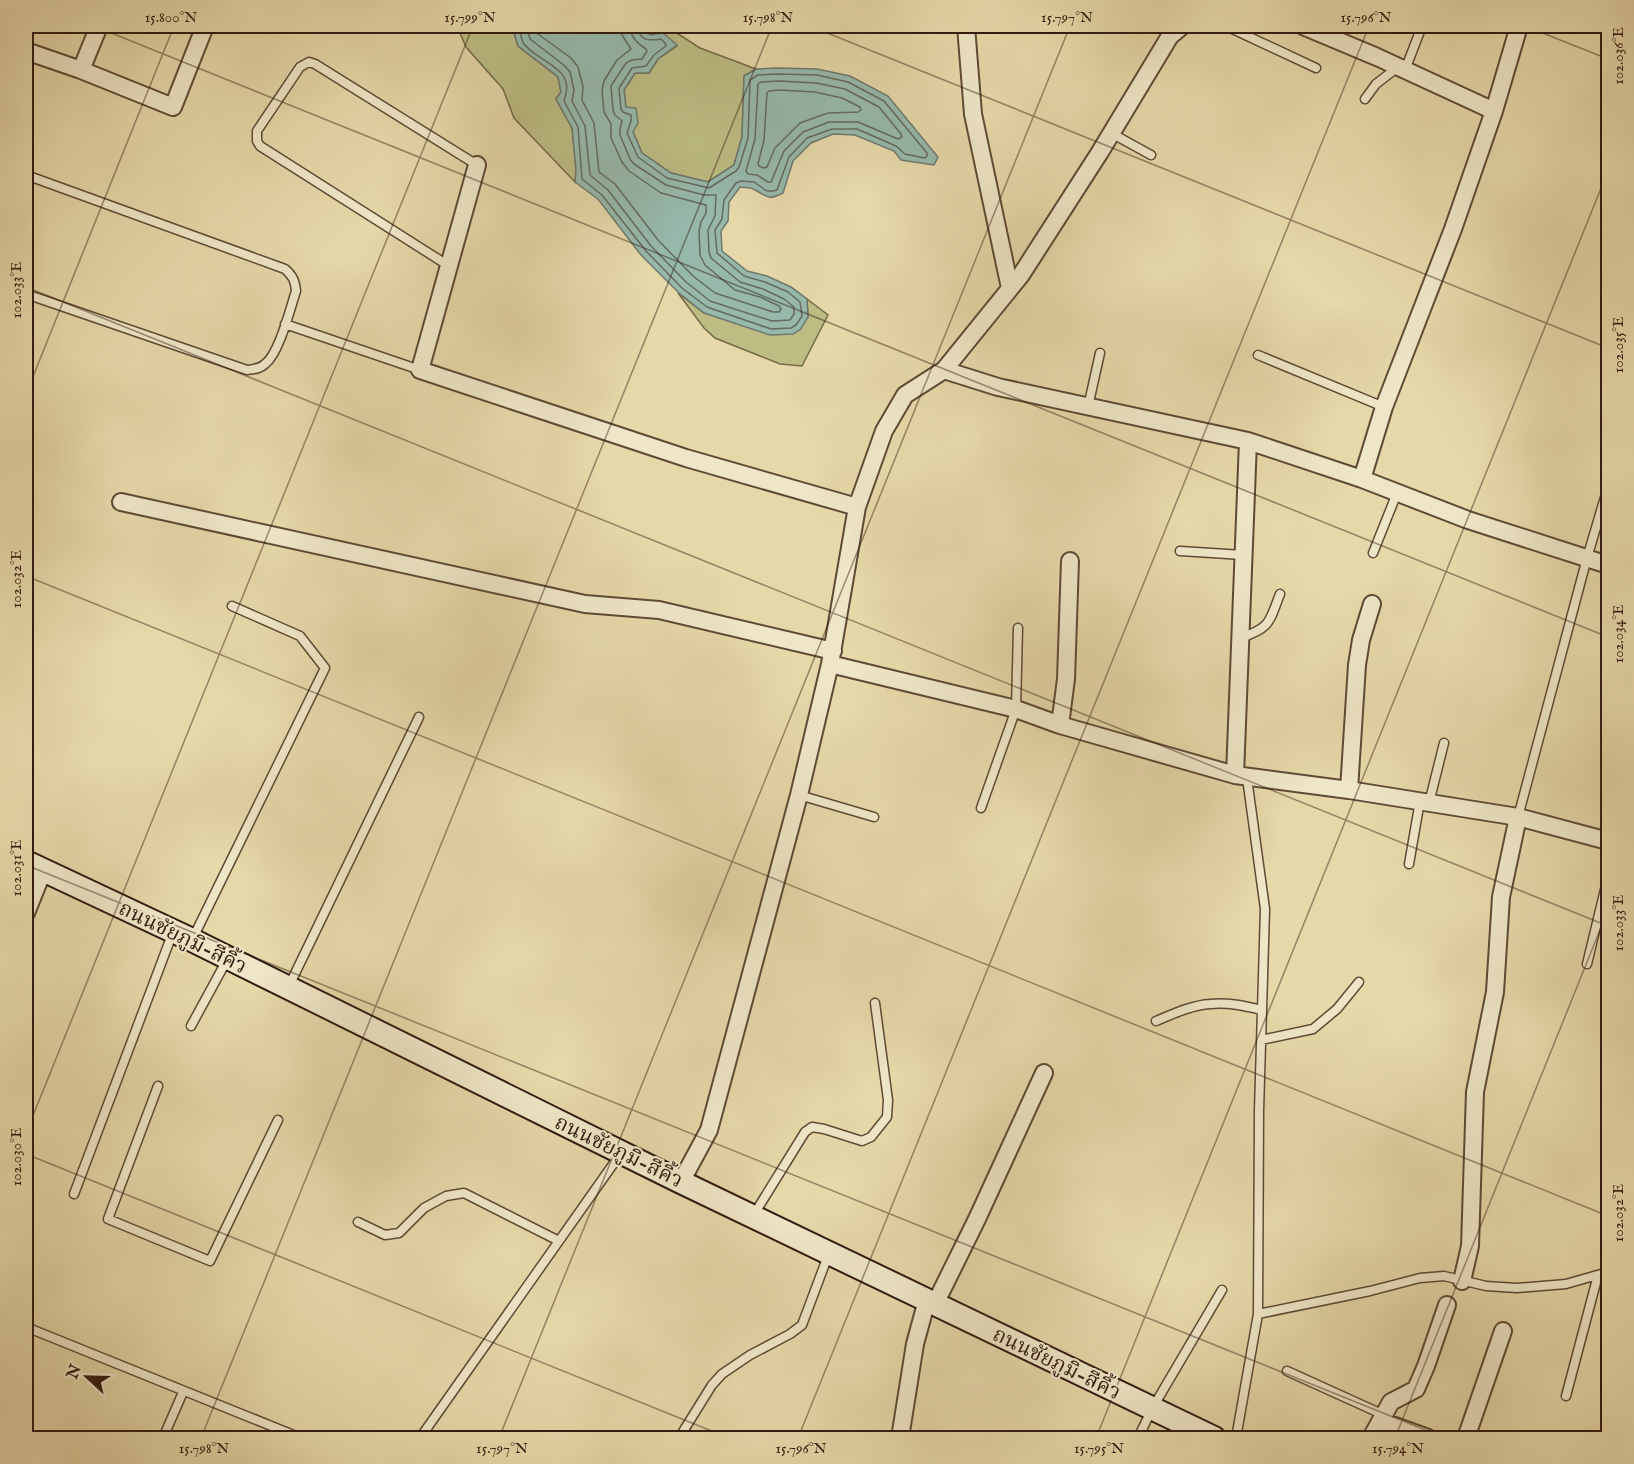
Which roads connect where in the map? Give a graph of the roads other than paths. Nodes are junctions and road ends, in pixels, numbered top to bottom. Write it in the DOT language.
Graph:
graph roads {
  1 [pos="99,26"];
  2 [pos="205,26"];
  3 [pos="966,26"];
  4 [pos="1182,26"];
  5 [pos="1226,26"];
  6 [pos="1303,26"];
  7 [pos="1422,26"];
  8 [pos="1519,26"];
  9 [pos="26,51"];
  10 [pos="1316,68"];
  11 [pos="1402,69"];
  12 [pos="81,70"];
  13 [pos="1365,99"];
  14 [pos="1494,111"];
  15 [pos="1111,133"];
  16 [pos="1151,155"];
  17 [pos="477,165"];
  18 [pos="26,175"];
  19 [pos="449,266"];
  20 [pos="1010,288"];
  21 [pos="26,294"];
  22 [pos="285,324"];
  23 [pos="1100,353"];
  24 [pos="1258,355"];
  25 [pos="420,370"];
  26 [pos="944,370"];
  27 [pos="1088,407"];
  28 [pos="1384,407"];
  29 [pos="1248,441"];
  30 [pos="1362,479"];
  31 [pos="1608,487"];
  32 [pos="1397,493"];
  33 [pos="121,502"];
  34 [pos="857,507"];
  35 [pos="1180,551"];
  36 [pos="1373,553"];
  37 [pos="1243,555"];
  38 [pos="1587,558"];
  39 [pos="1070,561"];
  40 [pos="1608,565"];
  41 [pos="1280,594"];
  42 [pos="1372,604"];
  43 [pos="232,606"];
  44 [pos="1018,628"];
  45 [pos="1240,638"];
  46 [pos="832,658"];
  47 [pos="1016,709"];
  48 [pos="419,717"];
  49 [pos="1060,724"];
  50 [pos="1444,742"];
  51 [pos="1241,777"];
  52 [pos="1349,790"];
  53 [pos="799,795"];
  54 [pos="1424,802"];
  55 [pos="981,808"];
  56 [pos="874,817"];
  57 [pos="1518,817"];
  58 [pos="1608,841"];
  59 [pos="1409,864"];
  60 [pos="34,867"];
  61 [pos="1608,877"];
  62 [pos="26,913"];
  63 [pos="183,936"];
  64 [pos="228,958"];
  65 [pos="1587,964"];
  66 [pos="1359,982"];
  67 [pos="288,988"];
  68 [pos="874,1003"];
  69 [pos="1262,1010"];
  70 [pos="1156,1021"];
  71 [pos="191,1026"];
  72 [pos="1261,1040"];
  73 [pos="1044,1073"];
  74 [pos="158,1086"];
  75 [pos="278,1120"];
  76 [pos="621,1152"];
  77 [pos="681,1182"];
  78 [pos="74,1194"];
  79 [pos="752,1216"];
  80 [pos="358,1222"];
  81 [pos="559,1241"];
  82 [pos="829,1253"];
  83 [pos="1608,1272"];
  84 [pos="1598,1275"];
  85 [pos="1462,1281"];
  86 [pos="1222,1290"];
  87 [pos="931,1302"];
  88 [pos="1447,1305"];
  89 [pos="1258,1314"];
  90 [pos="28,1328"];
  91 [pos="1503,1331"];
  92 [pos="26,1339"];
  93 [pos="1287,1371"];
  94 [pos="183,1392"];
  95 [pos="1566,1396"];
  96 [pos="1152,1409"];
  97 [pos="1383,1418"];
  98 [pos="295,1437"];
  99 [pos="163,1438"];
  100 [pos="420,1438"];
  101 [pos="679,1438"];
  102 [pos="900,1438"];
  103 [pos="1138,1438"];
  104 [pos="1214,1438"];
  105 [pos="1236,1438"];
  106 [pos="1371,1438"];
  107 [pos="1428,1438"];
  108 [pos="1466,1438"];
  1 -- 12 [label="street"];
  2 -- 12 [label="street"];
  3 -- 20 [label="street"];
  4 -- 15 [label="street"];
  5 -- 10 [label="lane"];
  6 -- 11 [label="street"];
  7 -- 11 [label="lane"];
  8 -- 14 [label="street"];
  9 -- 12 [label="street"];
  11 -- 13 [label="lane"];
  11 -- 14 [label="street"];
  14 -- 28 [label="street"];
  15 -- 16 [label="lane"];
  15 -- 20 [label="street"];
  17 -- 19 [label="street"];
  17 -- 19 [label="lane"];
  18 -- 22 [label="lane"];
  19 -- 25 [label="street"];
  20 -- 26 [label="street"];
  21 -- 22 [label="lane"];
  22 -- 25 [label="lane"];
  23 -- 27 [label="lane"];
  24 -- 28 [label="lane"];
  25 -- 34 [label="street"];
  26 -- 27 [label="street"];
  26 -- 34 [label="street"];
  27 -- 29 [label="street"];
  28 -- 30 [label="street"];
  29 -- 30 [label="street"];
  29 -- 37 [label="street"];
  30 -- 32 [label="street"];
  31 -- 38 [label="lane"];
  32 -- 36 [label="lane"];
  32 -- 38 [label="street"];
  33 -- 46 [label="street"];
  34 -- 46 [label="street"];
  35 -- 37 [label="lane"];
  37 -- 45 [label="street"];
  38 -- 40 [label="street"];
  38 -- 57 [label="lane"];
  39 -- 49 [label="street"];
  41 -- 45 [label="lane"];
  42 -- 52 [label="street"];
  43 -- 63 [label="lane"];
  44 -- 47 [label="lane"];
  45 -- 51 [label="street"];
  46 -- 47 [label="street"];
  46 -- 53 [label="street"];
  47 -- 49 [label="street"];
  47 -- 55 [label="lane"];
  48 -- 67 [label="lane"];
  49 -- 51 [label="street"];
  50 -- 54 [label="lane"];
  51 -- 52 [label="street"];
  51 -- 69 [label="lane"];
  52 -- 54 [label="street"];
  53 -- 56 [label="lane"];
  53 -- 77 [label="street"];
  54 -- 57 [label="street"];
  54 -- 59 [label="lane"];
  57 -- 58 [label="street"];
  57 -- 85 [label="street"];
  60 -- 62 [label="street"];
  60 -- 63 [label="main road, ถนนชัยภูมิ-สีคิ้ว"];
  61 -- 65 [label="lane"];
  63 -- 64 [label="main road, ถนนชัยภูมิ-สีคิ้ว"];
  63 -- 78 [label="lane"];
  64 -- 67 [label="main road, ถนนชัยภูมิ-สีคิ้ว"];
  64 -- 71 [label="lane"];
  66 -- 72 [label="lane"];
  67 -- 76 [label="main road, ถนนชัยภูมิ-สีคิ้ว"];
  68 -- 79 [label="lane"];
  69 -- 70 [label="lane"];
  69 -- 72 [label="lane"];
  72 -- 89 [label="lane"];
  73 -- 87 [label="street"];
  74 -- 75 [label="lane"];
  76 -- 77 [label="main road, ถนนชัยภูมิ-สีคิ้ว"];
  76 -- 81 [label="lane"];
  77 -- 79 [label="main road, ถนนชัยภูมิ-สีคิ้ว"];
  79 -- 82 [label="main road, ถนนชัยภูมิ-สีคิ้ว"];
  80 -- 81 [label="lane"];
  81 -- 100 [label="lane"];
  82 -- 87 [label="main road, ถนนชัยภูมิ-สีคิ้ว"];
  82 -- 101 [label="lane"];
  83 -- 84 [label="lane"];
  84 -- 85 [label="lane"];
  84 -- 95 [label="lane"];
  85 -- 89 [label="lane"];
  86 -- 96 [label="lane"];
  87 -- 96 [label="main road, ถนนชัยภูมิ-สีคิ้ว"];
  87 -- 102 [label="street"];
  88 -- 97 [label="street"];
  89 -- 105 [label="lane"];
  90 -- 92 [label="lane"];
  90 -- 94 [label="lane"];
  91 -- 108 [label="street"];
  93 -- 97 [label="lane"];
  94 -- 98 [label="lane"];
  94 -- 99 [label="lane"];
  96 -- 103 [label="lane"];
  96 -- 104 [label="main road, ถนนชัยภูมิ-สีคิ้ว"];
  97 -- 106 [label="street"];
  97 -- 107 [label="street"];
}
